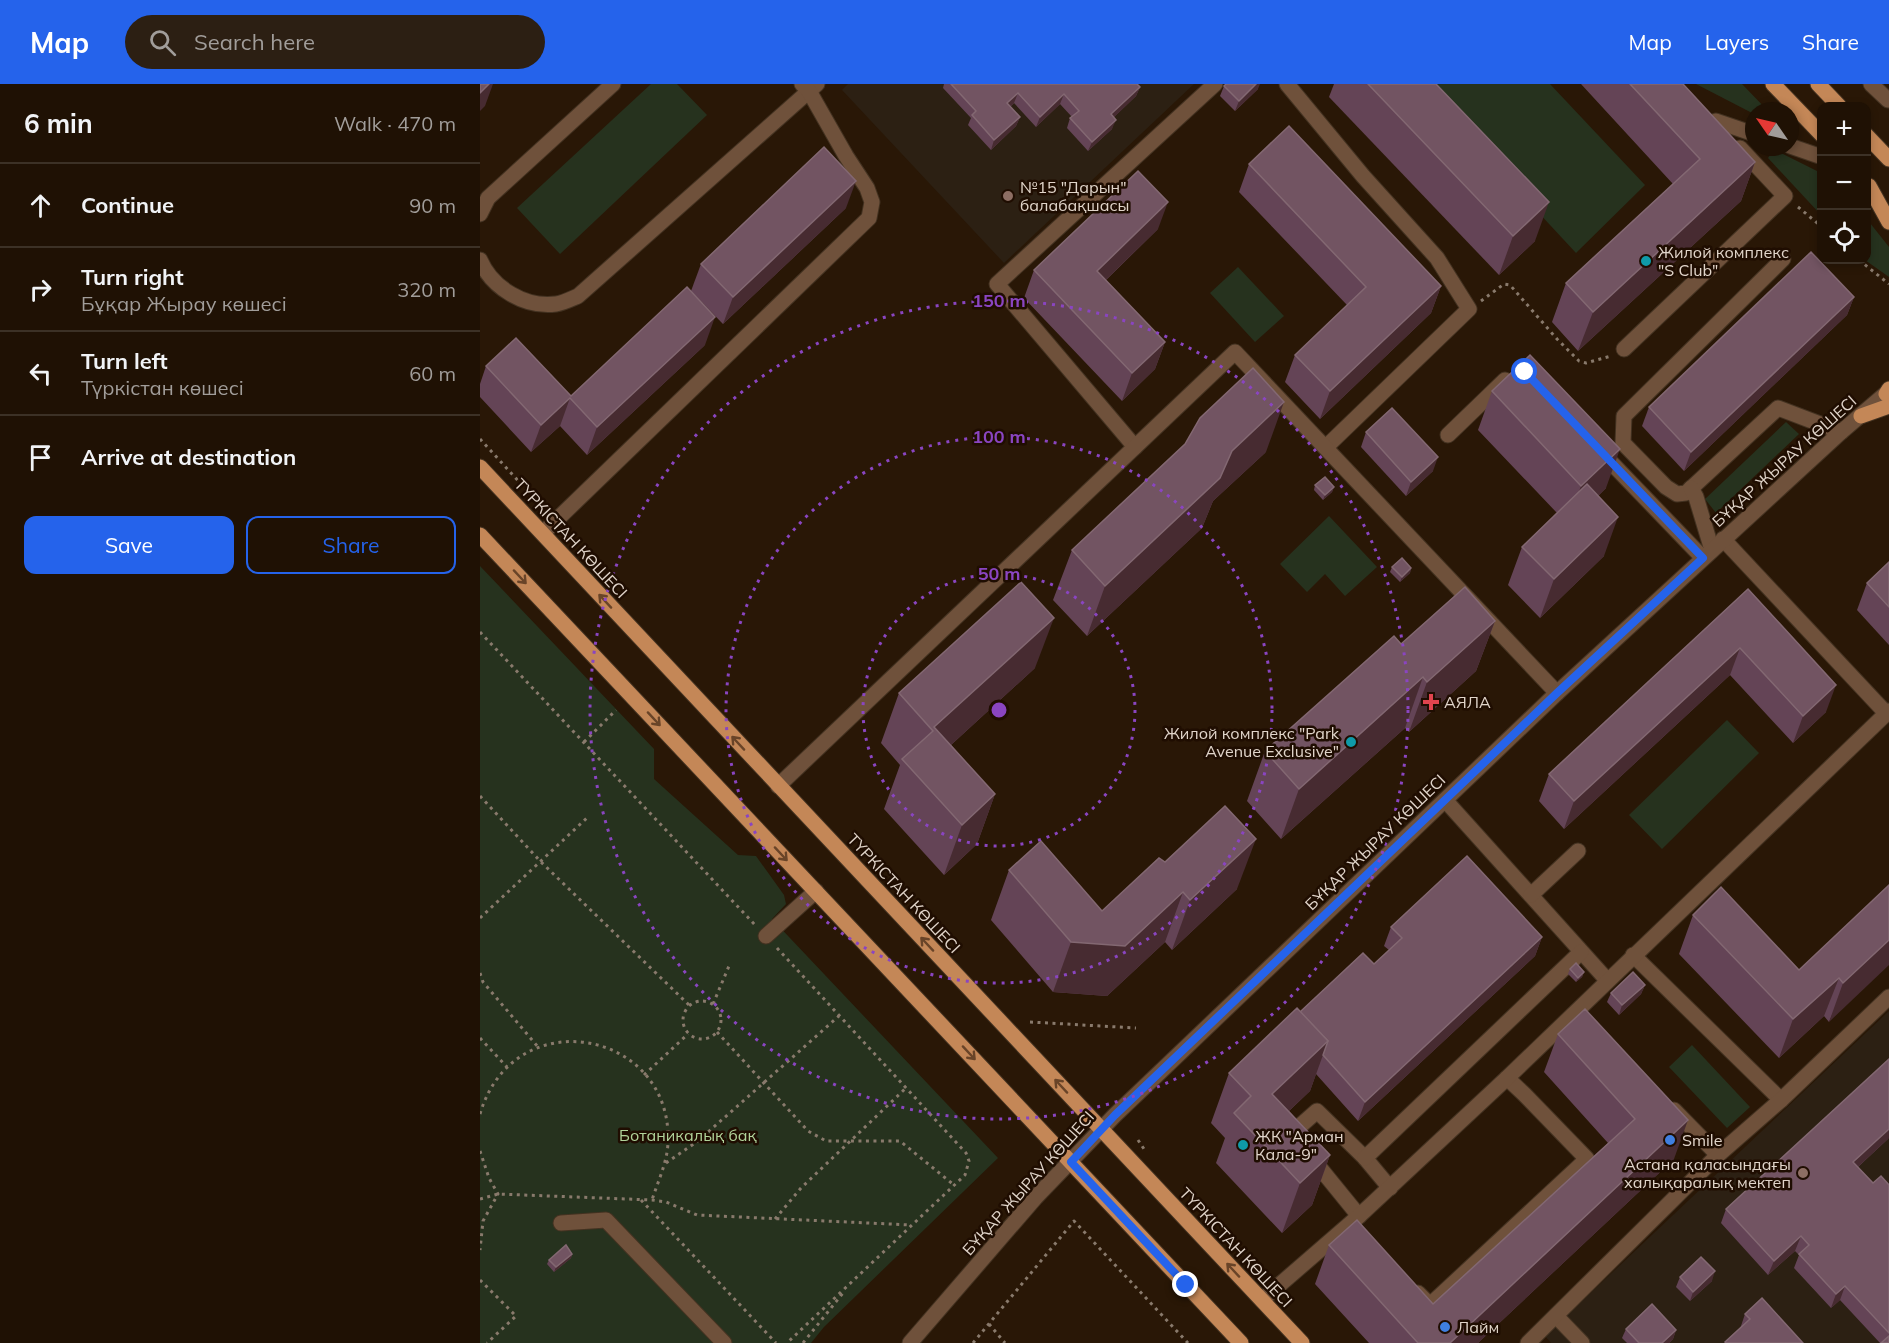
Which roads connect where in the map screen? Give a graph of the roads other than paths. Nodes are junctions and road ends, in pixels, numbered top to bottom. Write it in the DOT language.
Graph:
graph roads {
  1 [pos="613,84"];
  2 [pos="1215,84"];
  3 [pos="1287,84"];
  4 [pos="1773,84"];
  5 [pos="1818,84"];
  6 [pos="1871,84"];
  7 [pos="1880,84"];
  8 [pos="809,86"];
  9 [pos="1835,102"];
  10 [pos="1888,103"];
  11 [pos="1745,130"];
  12 [pos="1817,131"];
  13 [pos="1871,140"];
  14 [pos="1799,149"];
  15 [pos="1745,153"];
  16 [pos="1748,156"];
  17 [pos="1818,156"];
  18 [pos="1889,159"];
  19 [pos="1871,187"];
  20 [pos="1871,189"];
  21 [pos="1889,207"];
  22 [pos="480,214"];
  23 [pos="1889,222"];
  24 [pos="1783,259"];
  25 [pos="480,260"];
  26 [pos="1624,350"];
  27 [pos="1518,374"];
  28 [pos="1888,395"];
  29 [pos="1841,432"];
  30 [pos="1448,435"];
  31 [pos="1588,439"];
  32 [pos="1135,447"];
  33 [pos="1326,447"];
  34 [pos="480,467"];
  35 [pos="1691,488"];
  36 [pos="543,533"];
  37 [pos="480,535"];
  38 [pos="1713,549"];
  39 [pos="1557,693"];
  40 [pos="1888,712"];
  41 [pos="778,786"];
  42 [pos="1444,800"];
  43 [pos="1578,851"];
  44 [pos="816,891"];
  45 [pos="1531,895"];
  46 [pos="766,936"];
  47 [pos="1581,952"];
  48 [pos="1634,955"];
  49 [pos="1607,980"];
  50 [pos="1889,997"];
  51 [pos="1507,1078"];
  52 [pos="1660,1095"];
  53 [pos="1781,1100"];
  54 [pos="1101,1129"];
  55 [pos="1718,1155"];
  56 [pos="1365,1158"];
  57 [pos="1071,1162"];
  58 [pos="1390,1188"];
  59 [pos="561,1223"];
  60 [pos="1356,1224"];
  61 [pos="1406,1280"];
  62 [pos="1262,1300"];
  63 [pos="1556,1316"];
  64 [pos="724,1343"];
  65 [pos="910,1343"];
  66 [pos="1241,1343"];
  67 [pos="1302,1343"];
  68 [pos="1528,1343"];
  69 [pos="1582,1343"];
  1 -- 22 [label="street"];
  2 -- 32 [label="street"];
  3 -- 33 [label="street"];
  4 -- 12 [label="main road"];
  5 -- 9 [label="main road"];
  6 -- 10 [label="street"];
  7 -- 10 [label="street"];
  8 -- 25 [label="street"];
  8 -- 36 [label="street"];
  11 -- 15 [label="street"];
  13 -- 18 [label="main road"];
  14 -- 17 [label="street"];
  16 -- 26 [label="street"];
  19 -- 21 [label="main road"];
  20 -- 23 [label="main road"];
  24 -- 35 [label="street"];
  27 -- 30 [label="street"];
  28 -- 29 [label="street, БҰҚАР ЖЫРАУ КӨШЕСІ"];
  29 -- 35 [label="street"];
  29 -- 38 [label="street, БҰҚАР ЖЫРАУ КӨШЕСІ"];
  31 -- 38 [label="street"];
  32 -- 33 [label="street"];
  32 -- 41 [label="street"];
  33 -- 39 [label="street"];
  34 -- 36 [label="main road, ТҮРКІСТАН КӨШЕСІ"];
  35 -- 38 [label="street"];
  41 -- 36 [label="main road, ТҮРКІСТАН КӨШЕСІ, one-way"];
  37 -- 44 [label="main road, one-way"];
  38 -- 39 [label="street, БҰҚАР ЖЫРАУ КӨШЕСІ"];
  38 -- 40 [label="street"];
  39 -- 42 [label="street, БҰҚАР ЖЫРАУ КӨШЕСІ"];
  40 -- 48 [label="street"];
  54 -- 41 [label="main road, ТҮРКІСТАН КӨШЕСІ, one-way"];
  42 -- 45 [label="street"];
  42 -- 54 [label="street, БҰҚАР ЖЫРАУ КӨШЕСІ"];
  43 -- 45 [label="street"];
  44 -- 46 [label="street"];
  44 -- 57 [label="main road, one-way"];
  45 -- 47 [label="street"];
  47 -- 49 [label="street"];
  47 -- 56 [label="street"];
  48 -- 49 [label="street"];
  48 -- 53 [label="street"];
  49 -- 51 [label="street"];
  50 -- 53 [label="street"];
  51 -- 58 [label="street"];
  51 -- 61 [label="street"];
  52 -- 55 [label="street"];
  53 -- 55 [label="street"];
  54 -- 57 [label="street, БҰҚАР ЖЫРАУ КӨШЕСІ"];
  62 -- 54 [label="main road, ТҮРКІСТАН КӨШЕСІ, one-way"];
  55 -- 63 [label="street"];
  56 -- 58 [label="street"];
  56 -- 60 [label="street"];
  57 -- 65 [label="street, БҰҚАР ЖЫРАУ КӨШЕСІ"];
  57 -- 66 [label="main road"];
  58 -- 60 [label="street"];
  59 -- 64 [label="street"];
  60 -- 62 [label="street"];
  62 -- 67 [label="main road, ТҮРКІСТАН КӨШЕСІ"];
  63 -- 68 [label="street"];
  63 -- 69 [label="street"];
}
